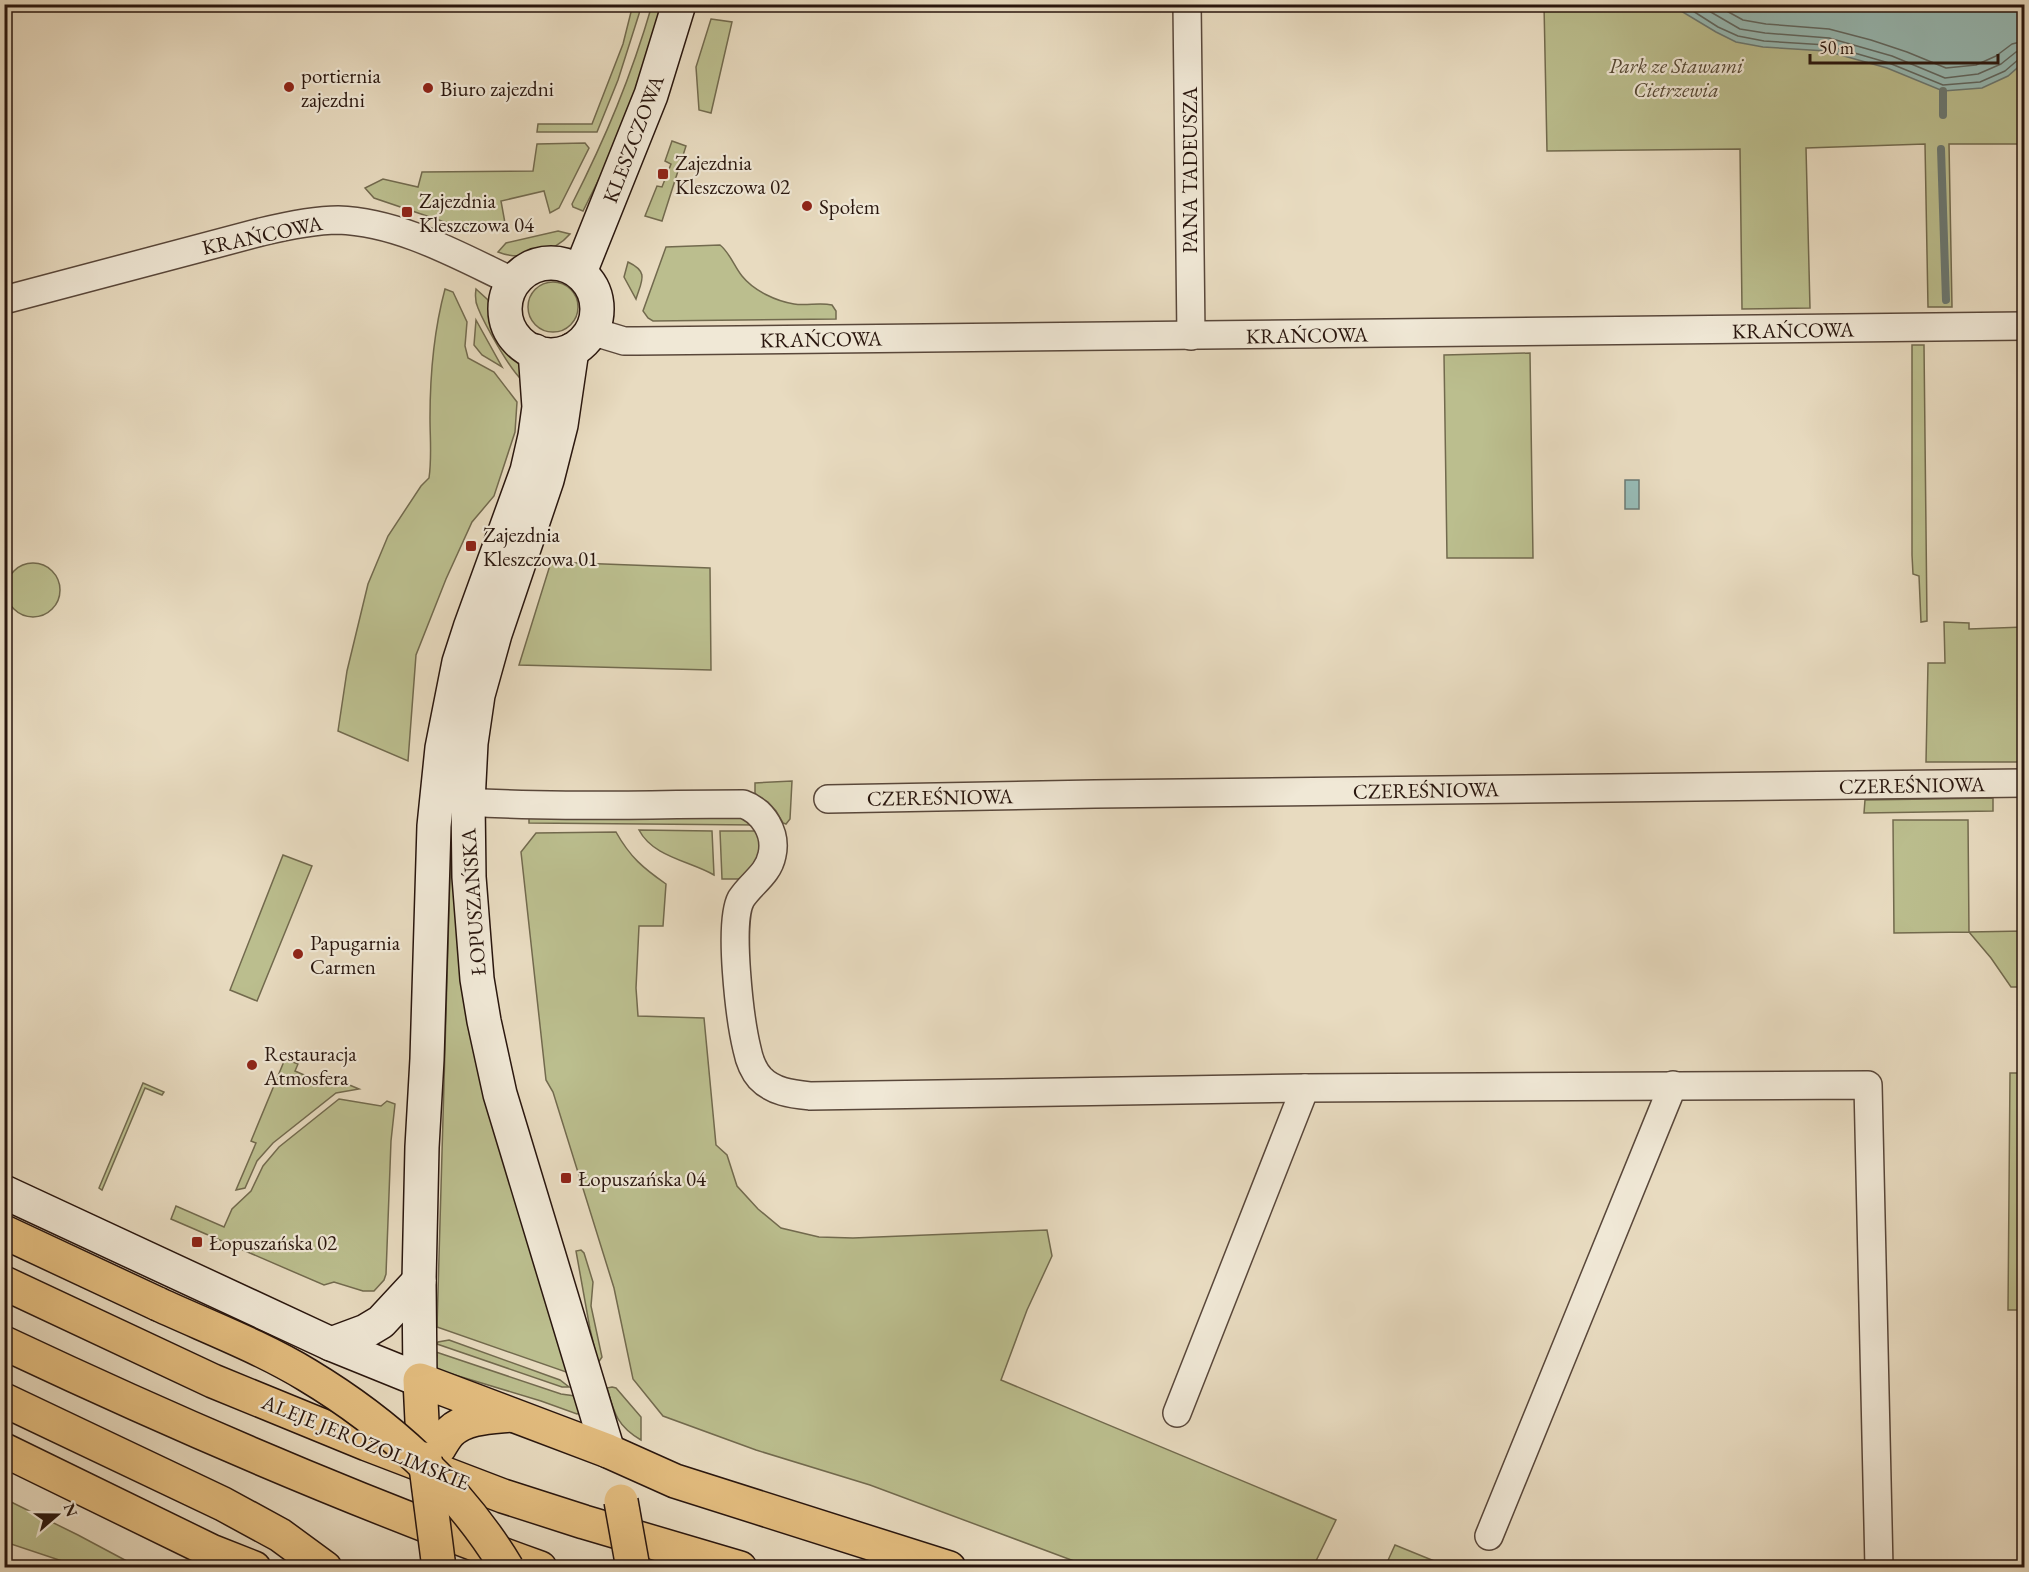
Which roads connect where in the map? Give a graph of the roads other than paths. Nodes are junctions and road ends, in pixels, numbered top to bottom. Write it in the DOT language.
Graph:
graph roads {
  1 [pos="679,4"];
  2 [pos="1187,4"];
  3 [pos="580,272"];
  4 [pos="514,282"];
  5 [pos="4,300"];
  6 [pos="2025,326"];
  7 [pos="1191,336"];
  8 [pos="581,340"];
  9 [pos="535,351"];
  10 [pos="2025,783"];
  11 [pos="828,799"];
  12 [pos="468,802"];
  13 [pos="1673,1085"];
  14 [pos="1305,1088"];
  15 [pos="4,1192"];
  16 [pos="4,1232"];
  17 [pos="419,1281"];
  18 [pos="4,1283"];
  19 [pos="4,1343"];
  20 [pos="331,1344"];
  21 [pos="420,1380"];
  22 [pos="4,1400"];
  23 [pos="1177,1413"];
  24 [pos="513,1414"];
  25 [pos="431,1445"];
  26 [pos="4,1450"];
  27 [pos="608,1451"];
  28 [pos="1489,1536"];
  29 [pos="254,1568"];
  30 [pos="325,1568"];
  31 [pos="439,1568"];
  32 [pos="507,1568"];
  33 [pos="540,1568"];
  34 [pos="633,1568"];
  35 [pos="740,1568"];
  36 [pos="949,1568"];
  37 [pos="1879,1568"];
  1 -- 3 [label="main road, KLESZCZOWA"];
  2 -- 7 [label="street, PANA TADEUSZA"];
  3 -- 4 [label="main road"];
  3 -- 8 [label="main road"];
  4 -- 5 [label="street, KRAŃCOWA"];
  4 -- 9 [label="main road"];
  6 -- 7 [label="street, KRAŃCOWA"];
  7 -- 8 [label="street, KRAŃCOWA"];
  8 -- 9 [label="main road"];
  8 -- 12 [label="main road, ŁOPUSZAŃSKA"];
  9 -- 17 [label="main road, ŁOPUSZAŃSKA"];
  10 -- 11 [label="street, CZEREŚNIOWA"];
  12 -- 14 [label="street"];
  12 -- 27 [label="main road, ŁOPUSZAŃSKA"];
  13 -- 14 [label="street"];
  13 -- 28 [label="street"];
  13 -- 37 [label="street"];
  14 -- 23 [label="street"];
  15 -- 20 [label="main road"];
  16 -- 32 [label="main road, bridge"];
  17 -- 20 [label="main road"];
  17 -- 21 [label="main road, ŁOPUSZAŃSKA"];
  18 -- 35 [label="main road, ALEJE JEROZOLIMSKIE"];
  19 -- 33 [label="main road"];
  20 -- 21 [label="main road"];
  21 -- 24 [label="main road"];
  21 -- 25 [label="main road"];
  22 -- 30 [label="main road"];
  24 -- 25 [label="main road"];
  24 -- 27 [label="main road"];
  25 -- 31 [label="main road, bridge"];
  26 -- 29 [label="main road"];
  27 -- 34 [label="main road, bridge"];
  27 -- 36 [label="main road"];
}
